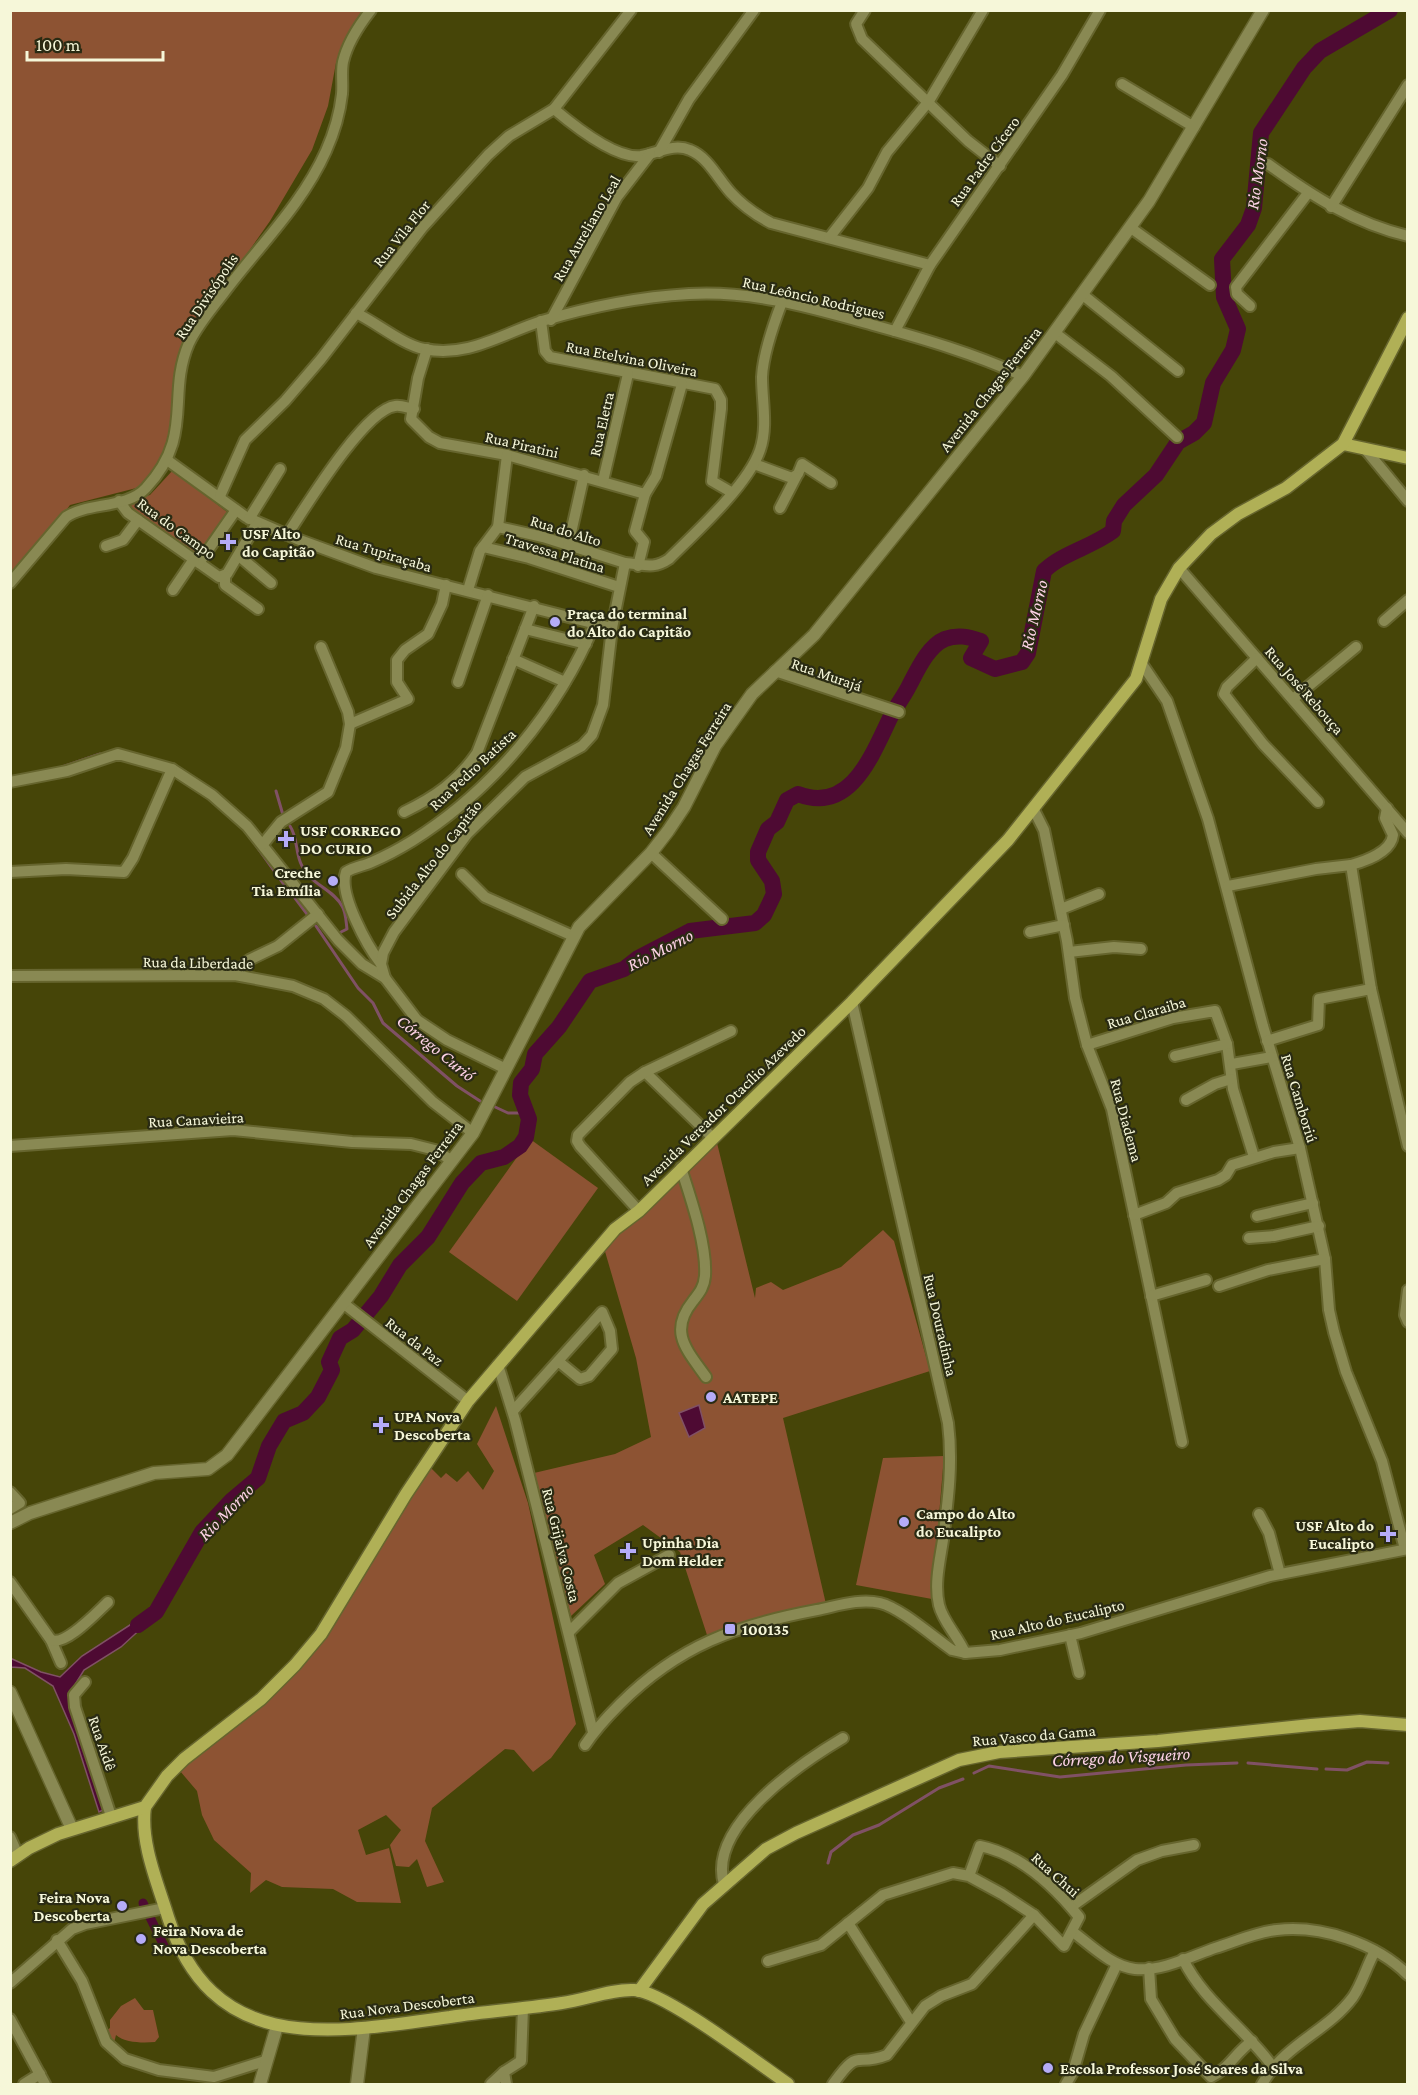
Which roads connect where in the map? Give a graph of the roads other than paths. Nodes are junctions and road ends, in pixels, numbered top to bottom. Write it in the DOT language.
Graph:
graph roads {
  1 [pos="371,10"];
  2 [pos="631,10"];
  3 [pos="754,10"];
  4 [pos="865,10"];
  5 [pos="983,10"];
  6 [pos="1100,10"];
  7 [pos="1263,10"];
  8 [pos="1122,84"];
  9 [pos="1407,85"];
  10 [pos="929,101"];
  11 [pos="554,109"];
  12 [pos="1194,127"];
  13 [pos="654,153"];
  14 [pos="1268,164"];
  15 [pos="999,166"];
  16 [pos="1308,193"];
  17 [pos="1331,207"];
  18 [pos="1131,228"];
  19 [pos="1407,236"];
  20 [pos="829,238"];
  21 [pos="930,265"];
  22 [pos="1210,285"];
  23 [pos="1083,295"];
  24 [pos="782,302"];
  25 [pos="1250,306"];
  26 [pos="356,313"];
  27 [pos="546,320"];
  28 [pos="1407,321"];
  29 [pos="895,331"];
  30 [pos="1057,334"];
  31 [pos="427,349"];
  32 [pos="1178,370"];
  33 [pos="628,374"];
  34 [pos="1023,376"];
  35 [pos="682,384"];
  36 [pos="414,409"];
  37 [pos="1177,437"];
  38 [pos="1342,444"];
  39 [pos="1366,450"];
  40 [pos="507,454"];
  41 [pos="1407,458"];
  42 [pos="168,460"];
  43 [pos="754,464"];
  44 [pos="280,469"];
  45 [pos="584,475"];
  46 [pos="796,477"];
  47 [pos="603,481"];
  48 [pos="831,483"];
  49 [pos="731,492"];
  50 [pos="645,494"];
  51 [pos="220,496"];
  52 [pos="119,501"];
  53 [pos="1407,501"];
  54 [pos="780,508"];
  55 [pos="236,510"];
  56 [pos="138,520"];
  57 [pos="253,521"];
  58 [pos="498,527"];
  59 [pos="287,535"];
  60 [pos="106,546"];
  61 [pos="568,546"];
  62 [pos="483,548"];
  63 [pos="239,556"];
  64 [pos="197,561"];
  65 [pos="625,564"];
  66 [pos="638,566"];
  67 [pos="1179,568"];
  68 [pos="222,577"];
  69 [pos="10,583"];
  70 [pos="271,583"];
  71 [pos="447,585"];
  72 [pos="619,587"];
  73 [pos="173,590"];
  74 [pos="468,590"];
  75 [pos="488,595"];
  76 [pos="1407,600"];
  77 [pos="534,606"];
  78 [pos="258,609"];
  79 [pos="1384,621"];
  80 [pos="595,623"];
  81 [pos="612,628"];
  82 [pos="525,629"];
  83 [pos="586,644"];
  84 [pos="321,647"];
  85 [pos="1356,647"];
  86 [pos="1257,658"];
  87 [pos="513,659"];
  88 [pos="1142,664"];
  89 [pos="775,671"];
  90 [pos="458,681"];
  91 [pos="565,682"];
  92 [pos="1293,699"];
  93 [pos="899,712"];
  94 [pos="350,724"];
  95 [pos="172,768"];
  96 [pos="10,782"];
  97 [pos="1318,802"];
  98 [pos="1387,808"];
  99 [pos="1034,810"];
  100 [pos="404,812"];
  101 [pos="1407,833"];
  102 [pos="263,844"];
  103 [pos="653,854"];
  104 [pos="1351,865"];
  105 [pos="10,872"];
  106 [pos="462,874"];
  107 [pos="1228,886"];
  108 [pos="1098,894"];
  109 [pos="1061,909"];
  110 [pos="318,914"];
  111 [pos="722,919"];
  112 [pos="1064,924"];
  113 [pos="1030,932"];
  114 [pos="573,936"];
  115 [pos="1141,950"];
  116 [pos="1069,952"];
  117 [pos="381,964"];
  118 [pos="235,975"];
  119 [pos="10,976"];
  120 [pos="385,978"];
  121 [pos="1371,989"];
  122 [pos="852,1002"];
  123 [pos="731,1031"];
  124 [pos="1267,1041"];
  125 [pos="1227,1044"];
  126 [pos="1087,1045"];
  127 [pos="1175,1056"];
  128 [pos="1272,1057"];
  129 [pos="1232,1064"];
  130 [pos="506,1069"];
  131 [pos="645,1072"];
  132 [pos="1231,1078"];
  133 [pos="1186,1100"];
  134 [pos="473,1133"];
  135 [pos="713,1138"];
  136 [pos="10,1146"];
  137 [pos="1407,1146"];
  138 [pos="1300,1148"];
  139 [pos="1254,1157"];
  140 [pos="451,1160"];
  141 [pos="681,1168"];
  142 [pos="1313,1203"];
  143 [pos="639,1212"];
  144 [pos="1134,1215"];
  145 [pos="1257,1216"];
  146 [pos="1319,1227"];
  147 [pos="1249,1238"];
  148 [pos="1325,1259"];
  149 [pos="1206,1280"];
  150 [pos="1219,1286"];
  151 [pos="1407,1290"];
  152 [pos="1151,1296"];
  153 [pos="347,1306"];
  154 [pos="1407,1322"];
  155 [pos="558,1361"];
  156 [pos="498,1365"];
  157 [pos="706,1377"];
  158 [pos="468,1401"];
  159 [pos="513,1411"];
  160 [pos="1182,1442"];
  161 [pos="10,1492"];
  162 [pos="10,1509"];
  163 [pos="1259,1514"];
  164 [pos="10,1523"];
  165 [pos="1406,1549"];
  166 [pos="669,1555"];
  167 [pos="1280,1574"];
  168 [pos="10,1582"];
  169 [pos="108,1602"];
  170 [pos="569,1632"];
  171 [pos="1070,1635"];
  172 [pos="51,1640"];
  173 [pos="966,1653"];
  174 [pos="62,1663"];
  175 [pos="1079,1674"];
  176 [pos="85,1682"];
  177 [pos="10,1692"];
  178 [pos="1407,1725"];
  179 [pos="593,1732"];
  180 [pos="843,1738"];
  181 [pos="585,1745"];
  182 [pos="145,1807"];
  183 [pos="111,1816"];
  184 [pos="72,1829"];
  185 [pos="10,1837"];
  186 [pos="1194,1845"];
  187 [pos="14,1858"];
  188 [pos="969,1876"];
  189 [pos="724,1884"];
  190 [pos="1071,1907"];
  191 [pos="165,1908"];
  192 [pos="1034,1915"];
  193 [pos="848,1923"];
  194 [pos="1070,1937"];
  195 [pos="57,1940"];
  196 [pos="1375,1951"];
  197 [pos="1183,1959"];
  198 [pos="768,1961"];
  199 [pos="1117,1964"];
  200 [pos="1149,1968"];
  201 [pos="1407,1975"];
  202 [pos="10,1983"];
  203 [pos="639,1991"];
  204 [pos="523,2008"];
  205 [pos="10,2019"];
  206 [pos="911,2022"];
  207 [pos="277,2026"];
  208 [pos="364,2028"];
  209 [pos="1252,2041"];
  210 [pos="265,2061"];
  211 [pos="1273,2067"];
  212 [pos="504,2072"];
  213 [pos="40,2074"];
  214 [pos="24,2085"];
  215 [pos="45,2085"];
  216 [pos="260,2085"];
  217 [pos="357,2085"];
  218 [pos="491,2085"];
  219 [pos="506,2085"];
  220 [pos="788,2085"];
  221 [pos="833,2085"];
  222 [pos="1065,2085"];
  223 [pos="1262,2085"];
  1 -- 42 [label="street, Rua Divisópolis"];
  2 -- 11 [label="street, Rua Vila Flor"];
  3 -- 13 [label="street, Rua Aureliano Leal"];
  4 -- 10 [label="street"];
  5 -- 10 [label="street"];
  6 -- 15 [label="street, Rua Padre Cícero"];
  7 -- 12 [label="street, Avenida Chagas Ferreira"];
  8 -- 12 [label="street"];
  9 -- 17 [label="street"];
  10 -- 15 [label="street"];
  10 -- 20 [label="street"];
  11 -- 13 [label="street"];
  11 -- 26 [label="street, Rua Vila Flor"];
  12 -- 18 [label="street, Avenida Chagas Ferreira"];
  13 -- 20 [label="street"];
  13 -- 27 [label="street, Rua Aureliano Leal"];
  14 -- 16 [label="street"];
  15 -- 21 [label="street, Rua Padre Cícero"];
  16 -- 17 [label="street"];
  16 -- 25 [label="street"];
  17 -- 19 [label="street"];
  18 -- 22 [label="street"];
  18 -- 23 [label="street, Avenida Chagas Ferreira"];
  20 -- 21 [label="street"];
  21 -- 29 [label="street, Rua Padre Cícero"];
  23 -- 30 [label="street, Avenida Chagas Ferreira"];
  23 -- 32 [label="street"];
  24 -- 27 [label="street, Rua Leôncio Rodrigues"];
  24 -- 29 [label="street, Rua Leôncio Rodrigues"];
  24 -- 43 [label="street"];
  26 -- 31 [label="street, Rua Leôncio Rodrigues"];
  26 -- 51 [label="street, Rua Vila Flor"];
  27 -- 31 [label="street, Rua Leôncio Rodrigues"];
  27 -- 33 [label="street, Rua Etelvina Oliveira"];
  28 -- 38 [label="main road, Avenida Vereador Otacílio Azevedo"];
  29 -- 34 [label="street, Rua Leôncio Rodrigues"];
  30 -- 34 [label="street, Avenida Chagas Ferreira"];
  30 -- 37 [label="street"];
  31 -- 36 [label="street"];
  33 -- 35 [label="street, Rua Etelvina Oliveira"];
  33 -- 47 [label="street, Rua Eletra"];
  34 -- 89 [label="street, Avenida Chagas Ferreira"];
  35 -- 49 [label="street, Rua Etelvina Oliveira"];
  35 -- 50 [label="street"];
  36 -- 40 [label="street, Rua Piratini"];
  36 -- 59 [label="street"];
  38 -- 39 [label="main road"];
  38 -- 67 [label="main road, Avenida Vereador Otacílio Azevedo"];
  39 -- 41 [label="main road"];
  39 -- 53 [label="street"];
  40 -- 45 [label="street, Rua Piratini"];
  40 -- 58 [label="street"];
  42 -- 51 [label="street, Rua Tupiraçaba"];
  42 -- 52 [label="street, Rua Divisópolis"];
  43 -- 46 [label="street"];
  43 -- 49 [label="street, Rua do Alto"];
  44 -- 57 [label="street"];
  45 -- 47 [label="street, Rua Piratini"];
  45 -- 61 [label="street"];
  46 -- 48 [label="street"];
  46 -- 54 [label="street"];
  47 -- 50 [label="street, Rua Piratini"];
  49 -- 66 [label="street, Rua do Alto"];
  50 -- 66 [label="street"];
  51 -- 55 [label="street, Rua Tupiraçaba"];
  52 -- 56 [label="street, Rua do Campo"];
  52 -- 69 [label="street, Rua Divisópolis"];
  55 -- 57 [label="street, Rua Tupiraçaba"];
  55 -- 64 [label="street"];
  56 -- 60 [label="street"];
  56 -- 64 [label="street, Rua do Campo"];
  57 -- 59 [label="street, Rua Tupiraçaba"];
  57 -- 63 [label="street"];
  58 -- 61 [label="street, Rua do Alto"];
  58 -- 62 [label="street"];
  59 -- 71 [label="street, Rua Tupiraçaba"];
  61 -- 65 [label="street, Rua do Alto"];
  62 -- 72 [label="street, Travessa Platina"];
  62 -- 74 [label="street"];
  63 -- 68 [label="street"];
  63 -- 70 [label="street"];
  64 -- 68 [label="street, Rua do Campo"];
  64 -- 73 [label="street"];
  65 -- 66 [label="street, Rua do Alto"];
  65 -- 72 [label="street, Subida Alto do Capitão"];
  67 -- 86 [label="street, Rua José Rebouça"];
  67 -- 88 [label="main road, Avenida Vereador Otacílio Azevedo"];
  68 -- 78 [label="street, Rua do Campo"];
  71 -- 74 [label="street, Rua Tupiraçaba"];
  71 -- 94 [label="street"];
  72 -- 81 [label="street, Subida Alto do Capitão"];
  74 -- 75 [label="street, Rua Tupiraçaba"];
  75 -- 77 [label="street, Rua Tupiraçaba"];
  75 -- 90 [label="street"];
  76 -- 79 [label="street"];
  77 -- 80 [label="street, Rua Tupiraçaba"];
  77 -- 82 [label="street"];
  80 -- 81 [label="street, Rua Tupiraçaba"];
  80 -- 83 [label="street, Rua Pedro Batista"];
  81 -- 117 [label="street, Subida Alto do Capitão"];
  82 -- 83 [label="street"];
  82 -- 87 [label="street"];
  83 -- 91 [label="street, Rua Pedro Batista"];
  84 -- 94 [label="street"];
  85 -- 92 [label="street"];
  86 -- 92 [label="street, Rua José Rebouça"];
  86 -- 97 [label="street"];
  87 -- 91 [label="street"];
  87 -- 100 [label="street"];
  88 -- 99 [label="main road, Avenida Vereador Otacílio Azevedo"];
  88 -- 107 [label="street, Rua Camboriú"];
  89 -- 93 [label="street, Rua Murajá"];
  89 -- 103 [label="street, Avenida Chagas Ferreira"];
  91 -- 117 [label="street, Rua Pedro Batista"];
  92 -- 98 [label="street, Rua José Rebouça"];
  94 -- 102 [label="street"];
  95 -- 96 [label="street"];
  95 -- 102 [label="street"];
  95 -- 105 [label="street"];
  98 -- 101 [label="street, Rua José Rebouça"];
  98 -- 104 [label="street"];
  99 -- 109 [label="street, Rua Diadema"];
  99 -- 122 [label="main road, Avenida Vereador Otacílio Azevedo"];
  102 -- 110 [label="street"];
  103 -- 111 [label="street"];
  103 -- 114 [label="street, Avenida Chagas Ferreira"];
  104 -- 107 [label="street"];
  104 -- 121 [label="street"];
  106 -- 114 [label="street"];
  107 -- 124 [label="street, Rua Camboriú"];
  108 -- 109 [label="street"];
  109 -- 112 [label="street, Rua Diadema"];
  110 -- 118 [label="street"];
  110 -- 120 [label="street"];
  112 -- 113 [label="street"];
  112 -- 116 [label="street, Rua Diadema"];
  114 -- 130 [label="street, Avenida Chagas Ferreira"];
  115 -- 116 [label="street"];
  116 -- 126 [label="street, Rua Diadema"];
  117 -- 120 [label="street"];
  118 -- 119 [label="street, Rua da Liberdade"];
  118 -- 134 [label="street, Rua da Liberdade"];
  120 -- 130 [label="street"];
  121 -- 124 [label="street"];
  121 -- 137 [label="street"];
  122 -- 135 [label="main road, Avenida Vereador Otacílio Azevedo"];
  122 -- 173 [label="street, Rua Douradinha"];
  123 -- 131 [label="street"];
  124 -- 128 [label="street, Rua Camboriú"];
  125 -- 126 [label="street, Rua Claraiba"];
  125 -- 127 [label="street"];
  125 -- 129 [label="street"];
  126 -- 144 [label="street, Rua Diadema"];
  128 -- 129 [label="street"];
  128 -- 138 [label="street, Rua Camboriú"];
  129 -- 132 [label="street"];
  130 -- 134 [label="street, Avenida Chagas Ferreira"];
  131 -- 135 [label="street"];
  131 -- 143 [label="street"];
  132 -- 133 [label="street"];
  132 -- 139 [label="street"];
  134 -- 140 [label="street, Avenida Chagas Ferreira"];
  135 -- 141 [label="main road, Avenida Vereador Otacílio Azevedo"];
  136 -- 140 [label="street, Rua Canavieira"];
  138 -- 139 [label="street"];
  138 -- 142 [label="street, Rua Camboriú"];
  139 -- 144 [label="street"];
  140 -- 153 [label="street, Avenida Chagas Ferreira"];
  141 -- 143 [label="main road, Avenida Vereador Otacílio Azevedo"];
  141 -- 157 [label="street"];
  142 -- 145 [label="street"];
  142 -- 146 [label="street, Rua Camboriú"];
  143 -- 156 [label="main road, Avenida Vereador Otacílio Azevedo"];
  144 -- 152 [label="street, Rua Diadema"];
  146 -- 147 [label="street"];
  146 -- 148 [label="street, Rua Camboriú"];
  148 -- 150 [label="street"];
  148 -- 165 [label="street, Rua Camboriú"];
  149 -- 152 [label="street"];
  151 -- 154 [label="street"];
  152 -- 160 [label="street, Rua Diadema"];
  153 -- 158 [label="street, Rua da Paz"];
  153 -- 164 [label="street, Avenida Chagas Ferreira"];
  155 -- 155 [label="street"];
  155 -- 159 [label="street"];
  156 -- 158 [label="main road, Avenida Vereador Otacílio Azevedo"];
  156 -- 159 [label="street, Rua Grijalva Costa"];
  158 -- 182 [label="main road, Avenida Vereador Otacílio Azevedo"];
  159 -- 170 [label="street, Rua Grijalva Costa"];
  161 -- 162 [label="street"];
  163 -- 167 [label="street"];
  165 -- 167 [label="street, Rua Alto do Eucalipto"];
  166 -- 170 [label="street"];
  167 -- 171 [label="street, Rua Alto do Eucalipto"];
  168 -- 172 [label="street"];
  169 -- 172 [label="street"];
  170 -- 179 [label="street, Rua Grijalva Costa"];
  171 -- 173 [label="street, Rua Alto do Eucalipto"];
  171 -- 175 [label="street"];
  172 -- 174 [label="street"];
  173 -- 179 [label="street, Rua Alto do Eucalipto"];
  176 -- 183 [label="street, Rua Aidê"];
  177 -- 184 [label="street"];
  178 -- 189 [label="main road, Rua Vasco da Gama"];
  179 -- 181 [label="street, Rua Alto do Eucalipto"];
  180 -- 189 [label="street"];
  182 -- 183 [label="main road"];
  182 -- 191 [label="main road, Rua Nova Descoberta"];
  183 -- 184 [label="main road"];
  184 -- 187 [label="main road"];
  185 -- 187 [label="street"];
  186 -- 190 [label="street"];
  188 -- 190 [label="street, Rua Chui"];
  188 -- 192 [label="street"];
  188 -- 193 [label="street"];
  189 -- 203 [label="main road, Rua Vasco da Gama"];
  190 -- 194 [label="street, Rua Chui"];
  191 -- 195 [label="street"];
  191 -- 207 [label="main road, Rua Nova Descoberta"];
  192 -- 194 [label="street"];
  192 -- 206 [label="street"];
  193 -- 198 [label="street"];
  193 -- 206 [label="street"];
  194 -- 199 [label="street"];
  195 -- 202 [label="street"];
  195 -- 210 [label="street"];
  196 -- 197 [label="street"];
  196 -- 201 [label="street"];
  196 -- 211 [label="street"];
  197 -- 200 [label="street"];
  197 -- 209 [label="street"];
  199 -- 200 [label="street"];
  199 -- 222 [label="street"];
  200 -- 209 [label="street"];
  203 -- 204 [label="main road, Rua Nova Descoberta"];
  203 -- 220 [label="main road"];
  204 -- 208 [label="main road, Rua Nova Descoberta"];
  204 -- 212 [label="street"];
  205 -- 213 [label="street"];
  206 -- 221 [label="street"];
  207 -- 208 [label="main road, Rua Nova Descoberta"];
  207 -- 210 [label="street"];
  208 -- 217 [label="street"];
  209 -- 211 [label="street"];
  210 -- 216 [label="street"];
  211 -- 223 [label="street"];
  212 -- 218 [label="street"];
  212 -- 219 [label="street"];
  213 -- 214 [label="street"];
  213 -- 215 [label="street"];
}
